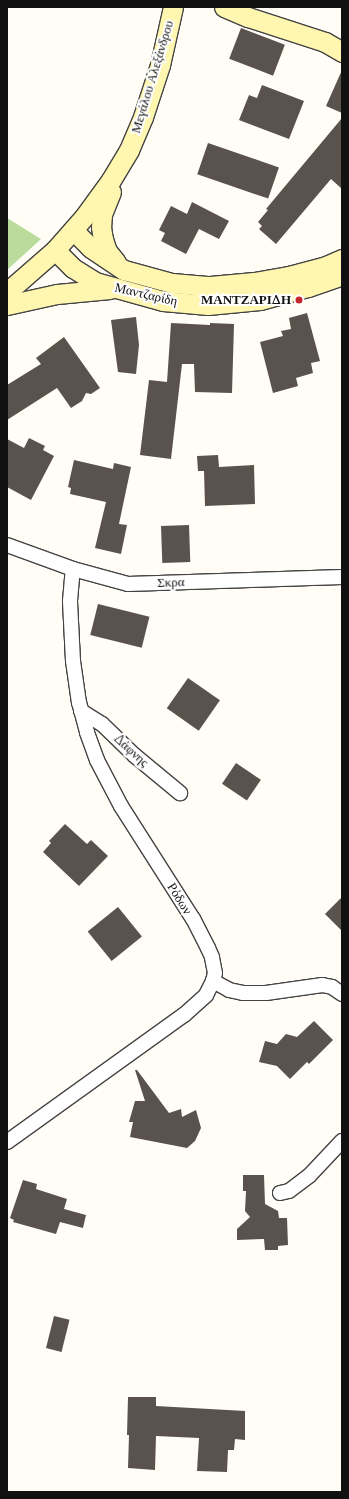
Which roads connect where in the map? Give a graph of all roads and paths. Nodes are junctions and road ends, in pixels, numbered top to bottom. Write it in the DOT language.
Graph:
graph roads {
  1 [pos="173,7"];
  2 [pos="224,7"];
  3 [pos="342,52"];
  4 [pos="129,150"];
  5 [pos="73,230"];
  6 [pos="55,250"];
  7 [pos="342,259"];
  8 [pos="124,270"];
  9 [pos="342,275"];
  10 [pos="115,288"];
  11 [pos="7,292"];
  12 [pos="7,305"];
  13 [pos="7,545"];
  14 [pos="73,570"];
  15 [pos="342,578"];
  16 [pos="81,710"];
  17 [pos="180,793"];
  18 [pos="213,981"];
  19 [pos="342,994"];
  20 [pos="342,1141"];
  21 [pos="7,1142"];
  22 [pos="280,1193"];
  1 -- 4 [label="street, Μεγάλου Αλεξάνδρου"];
  2 -- 3 [label="street"];
  4 -- 5 [label="street, Μεγάλου Αλεξάνδρου"];
  4 -- 8 [label="street"];
  5 -- 6 [label="street, Μεγάλου Αλεξάνδρου"];
  5 -- 8 [label="street, Μαντζαρίδη"];
  6 -- 10 [label="street, Μαντζαρίδη"];
  6 -- 11 [label="street, Μεγάλου Αλεξάνδρου"];
  7 -- 8 [label="street, Μαντζαρίδη"];
  9 -- 10 [label="street, Μαντζαρίδη"];
  10 -- 12 [label="street"];
  13 -- 14 [label="street, Σκρα"];
  14 -- 15 [label="street, Σκρα"];
  14 -- 16 [label="street, Ρόδων"];
  16 -- 17 [label="street, Δάφνης"];
  16 -- 18 [label="street, Ρόδων"];
  18 -- 19 [label="street"];
  18 -- 21 [label="street, Ρόδων"];
  20 -- 22 [label="street"];
}
